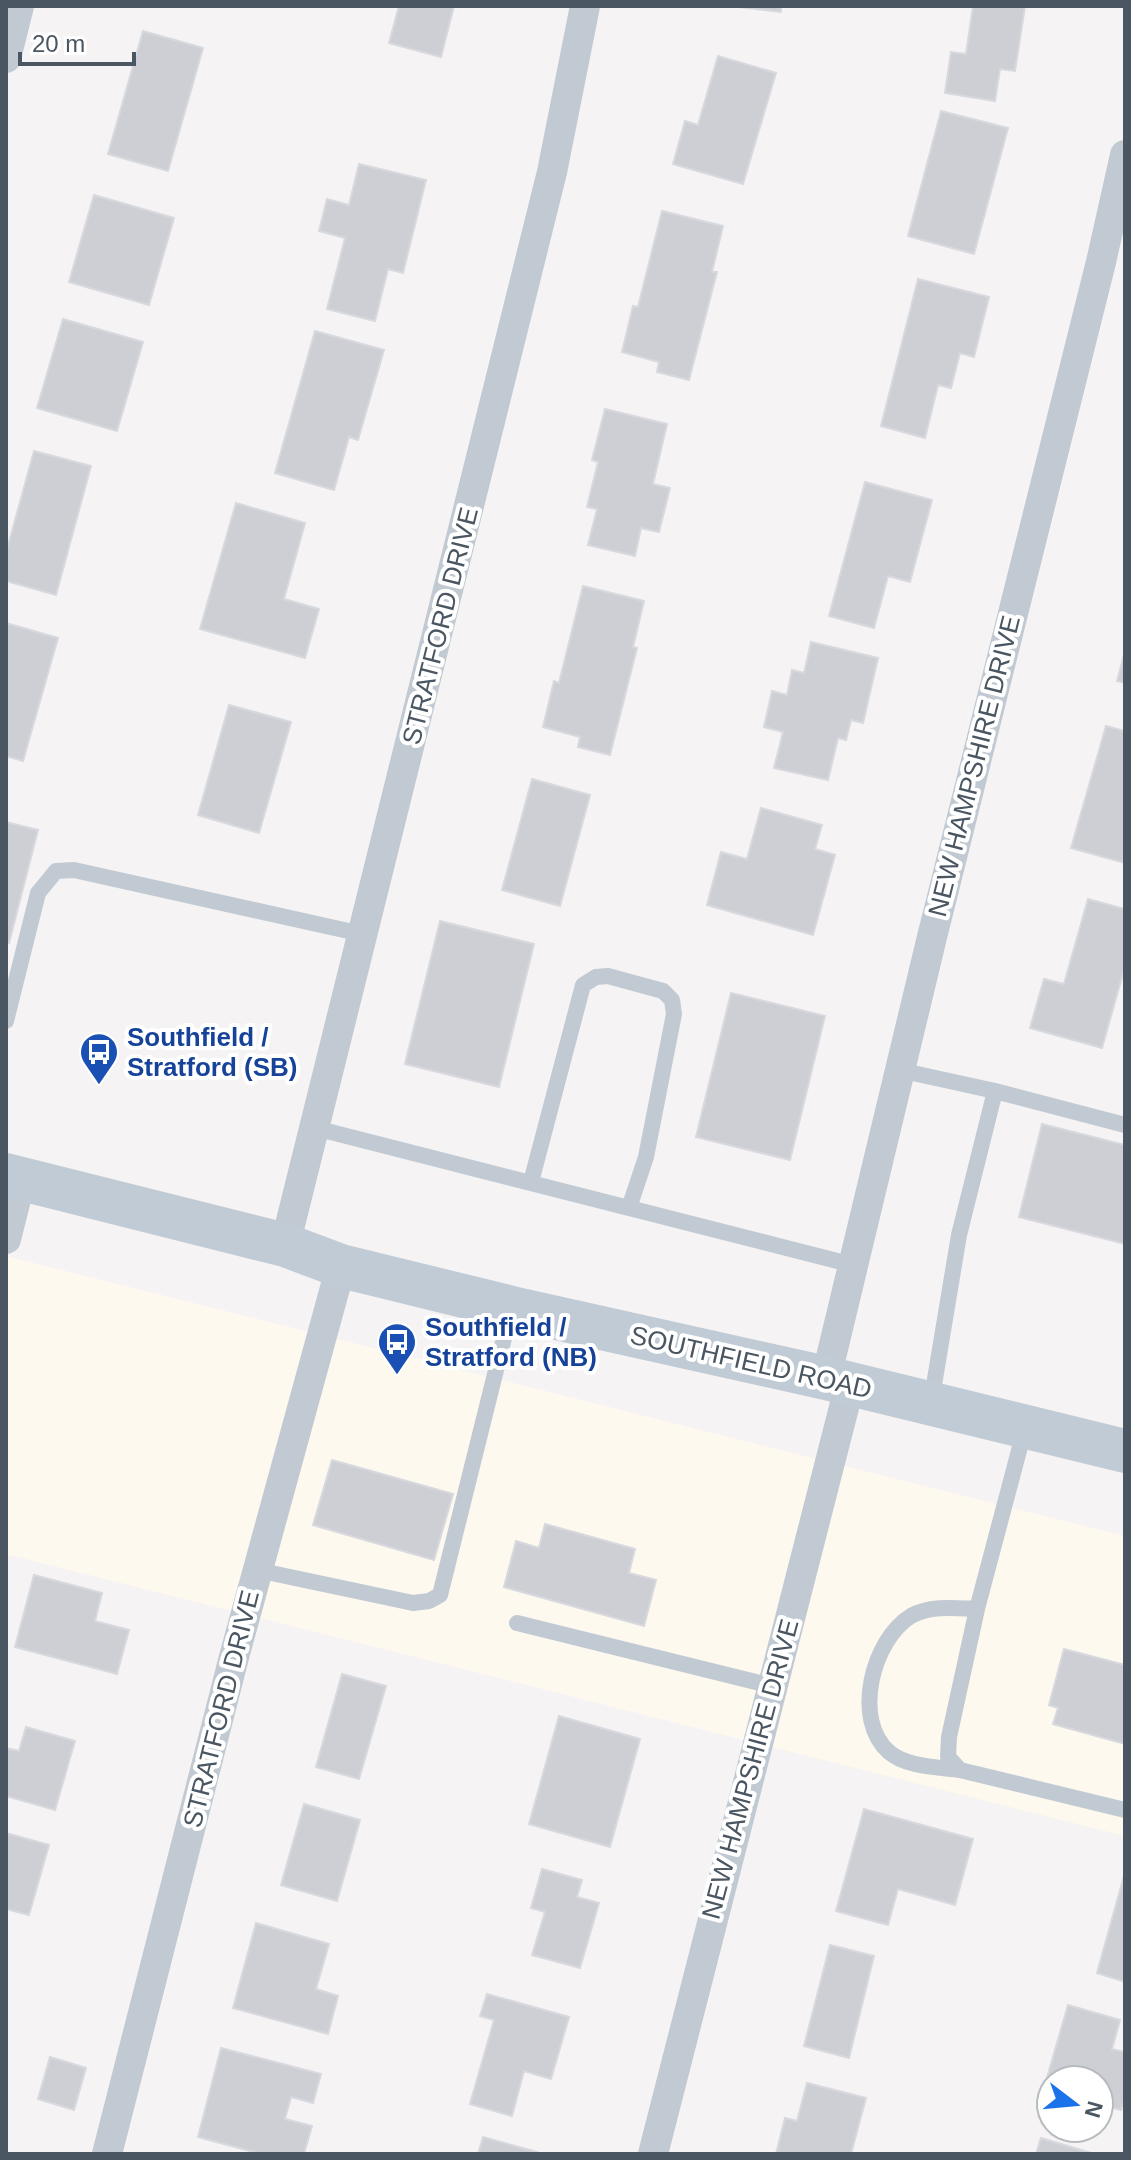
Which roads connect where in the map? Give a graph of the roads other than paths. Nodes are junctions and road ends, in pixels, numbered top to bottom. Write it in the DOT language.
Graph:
graph roads {
  1 [pos="19,6"];
  2 [pos="585,6"];
  3 [pos="6,58"];
  4 [pos="1125,155"];
  5 [pos="362,934"];
  6 [pos="6,1021"];
  7 [pos="899,1070"];
  8 [pos="995,1091"];
  9 [pos="1125,1125"];
  10 [pos="315,1128"];
  11 [pos="14,1177"];
  12 [pos="531,1182"];
  13 [pos="629,1208"];
  14 [pos="6,1239"];
  15 [pos="285,1245"];
  16 [pos="853,1265"];
  17 [pos="341,1266"];
  18 [pos="512,1308"];
  19 [pos="838,1381"];
  20 [pos="931,1404"];
  21 [pos="1025,1426"];
  22 [pos="1125,1451"];
  23 [pos="257,1570"];
  24 [pos="977,1609"];
  25 [pos="517,1623"];
  26 [pos="772,1686"];
  27 [pos="960,1770"];
  28 [pos="1125,1810"];
  29 [pos="107,2154"];
  30 [pos="653,2154"];
  1 -- 3 [label="street"];
  2 -- 5 [label="street, STRATFORD DRIVE"];
  4 -- 7 [label="street, NEW HAMPSHIRE DRIVE"];
  5 -- 6 [label="lane"];
  5 -- 10 [label="street, STRATFORD DRIVE"];
  7 -- 8 [label="lane"];
  7 -- 16 [label="street, NEW HAMPSHIRE DRIVE"];
  8 -- 9 [label="lane"];
  8 -- 20 [label="lane"];
  10 -- 12 [label="lane"];
  10 -- 15 [label="street, STRATFORD DRIVE"];
  11 -- 14 [label="street"];
  11 -- 15 [label="main road, SOUTHFIELD ROAD"];
  12 -- 13 [label="lane"];
  12 -- 13 [label="lane"];
  13 -- 16 [label="lane"];
  15 -- 17 [label="main road, SOUTHFIELD ROAD"];
  16 -- 19 [label="street, NEW HAMPSHIRE DRIVE"];
  17 -- 18 [label="main road, SOUTHFIELD ROAD"];
  17 -- 23 [label="street, STRATFORD DRIVE"];
  18 -- 19 [label="main road, SOUTHFIELD ROAD"];
  18 -- 23 [label="lane"];
  19 -- 20 [label="main road, SOUTHFIELD ROAD"];
  19 -- 26 [label="street, NEW HAMPSHIRE DRIVE"];
  20 -- 21 [label="main road, SOUTHFIELD ROAD"];
  21 -- 22 [label="main road, SOUTHFIELD ROAD"];
  21 -- 24 [label="lane"];
  23 -- 29 [label="street, STRATFORD DRIVE"];
  24 -- 27 [label="lane"];
  24 -- 27 [label="lane"];
  25 -- 26 [label="lane"];
  26 -- 30 [label="street, NEW HAMPSHIRE DRIVE"];
  27 -- 28 [label="lane"];
}
